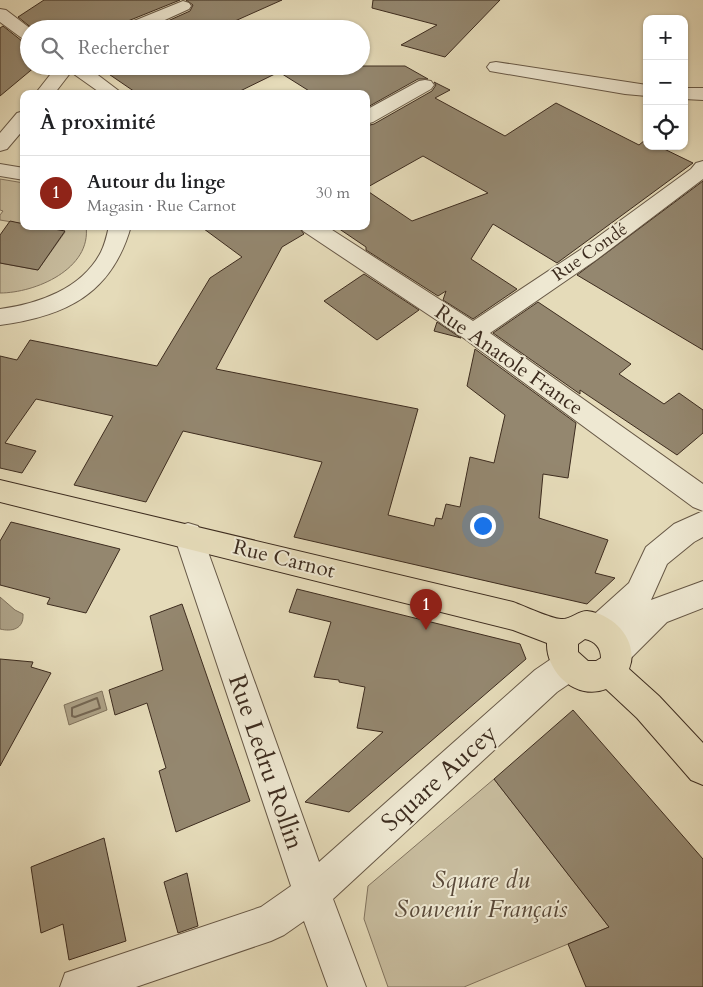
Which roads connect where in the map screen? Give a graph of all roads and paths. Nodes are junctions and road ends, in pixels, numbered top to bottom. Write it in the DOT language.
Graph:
graph roads {
  1 [pos="183,6"];
  2 [pos="3,20"];
  3 [pos="151,20"];
  4 [pos="20,30"];
  5 [pos="496,67"];
  6 [pos="60,75"];
  7 [pos="87,75"];
  8 [pos="425,85"];
  9 [pos="47,90"];
  10 [pos="108,90"];
  11 [pos="643,91"];
  12 [pos="688,93"];
  13 [pos="703,94"];
  14 [pos="370,116"];
  15 [pos="20,122"];
  16 [pos="0,145"];
  17 [pos="703,167"];
  18 [pos="0,170"];
  19 [pos="20,173"];
  20 [pos="119,230"];
  21 [pos="317,230"];
  22 [pos="0,316"];
  23 [pos="473,333"];
  24 [pos="0,491"];
  25 [pos="703,499"];
  26 [pos="703,523"];
  27 [pos="188,535"];
  28 [pos="703,594"];
  29 [pos="567,650"];
  30 [pos="609,651"];
  31 [pos="703,768"];
  32 [pos="312,893"];
  33 [pos="79,987"];
  34 [pos="347,987"];
  1 -- 3 [label="street"];
  2 -- 4 [label="street"];
  5 -- 11 [label="street"];
  6 -- 9 [label="street"];
  7 -- 10 [label="street"];
  8 -- 14 [label="street"];
  12 -- 13 [label="street"];
  15 -- 16 [label="street"];
  17 -- 23 [label="street, Rue Condé"];
  18 -- 19 [label="street"];
  20 -- 22 [label="street"];
  21 -- 23 [label="street, Rue Anatole France"];
  23 -- 25 [label="street, Rue Anatole France"];
  24 -- 27 [label="main road, Rue Carnot"];
  26 -- 30 [label="street"];
  27 -- 29 [label="main road, Rue Carnot"];
  27 -- 32 [label="street, Rue Ledru Rollin"];
  28 -- 30 [label="street"];
  29 -- 30 [label="main road"];
  29 -- 30 [label="main road, Rue Carnot"];
  29 -- 32 [label="street, Square Aucey"];
  30 -- 31 [label="main road"];
  32 -- 33 [label="street, Square Aucey"];
  32 -- 34 [label="street, Rue Ledru Rollin"];
}
